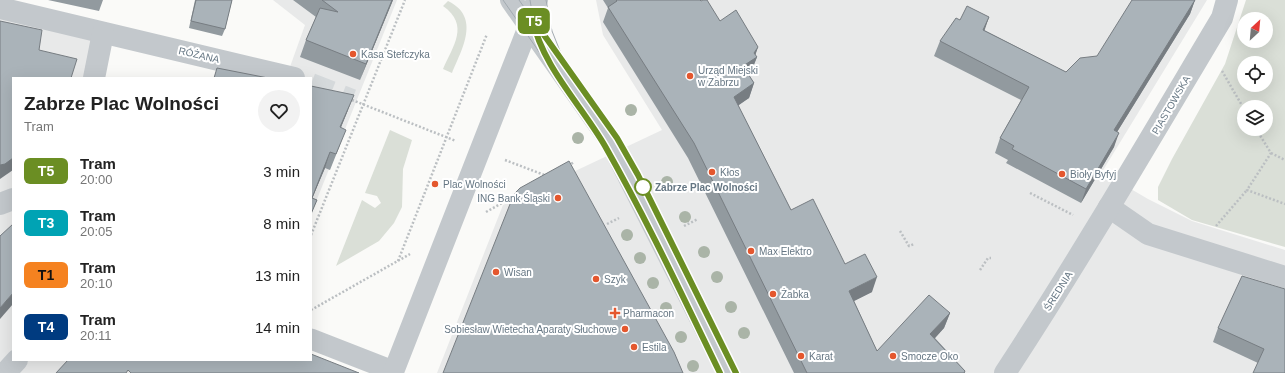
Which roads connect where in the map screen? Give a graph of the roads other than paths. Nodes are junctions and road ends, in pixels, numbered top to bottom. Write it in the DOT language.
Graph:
graph roads {
  1 [pos="511,0"];
  2 [pos="537,0"];
  3 [pos="1227,0"];
  4 [pos="0,8"];
  5 [pos="529,25"];
  6 [pos="103,32"];
  7 [pos="94,77"];
  8 [pos="290,77"];
  9 [pos="12,199"];
  10 [pos="0,204"];
  11 [pos="1109,207"];
  12 [pos="1285,278"];
  13 [pos="312,340"];
  14 [pos="16,361"];
  15 [pos="393,372"];
  16 [pos="5,373"];
  17 [pos="728,373"];
  18 [pos="1005,373"];
  1 -- 5 [label="street"];
  2 -- 5 [label="street"];
  3 -- 11 [label="street, PIASTOWSKA"];
  4 -- 6 [label="street, RÓŻANA"];
  5 -- 15 [label="street"];
  5 -- 17 [label="street"];
  6 -- 7 [label="street"];
  6 -- 8 [label="street, RÓŻANA"];
  9 -- 10 [label="street"];
  11 -- 12 [label="street"];
  11 -- 18 [label="street, ŚREDNIA"];
  13 -- 15 [label="street"];
  14 -- 16 [label="street"];
}
